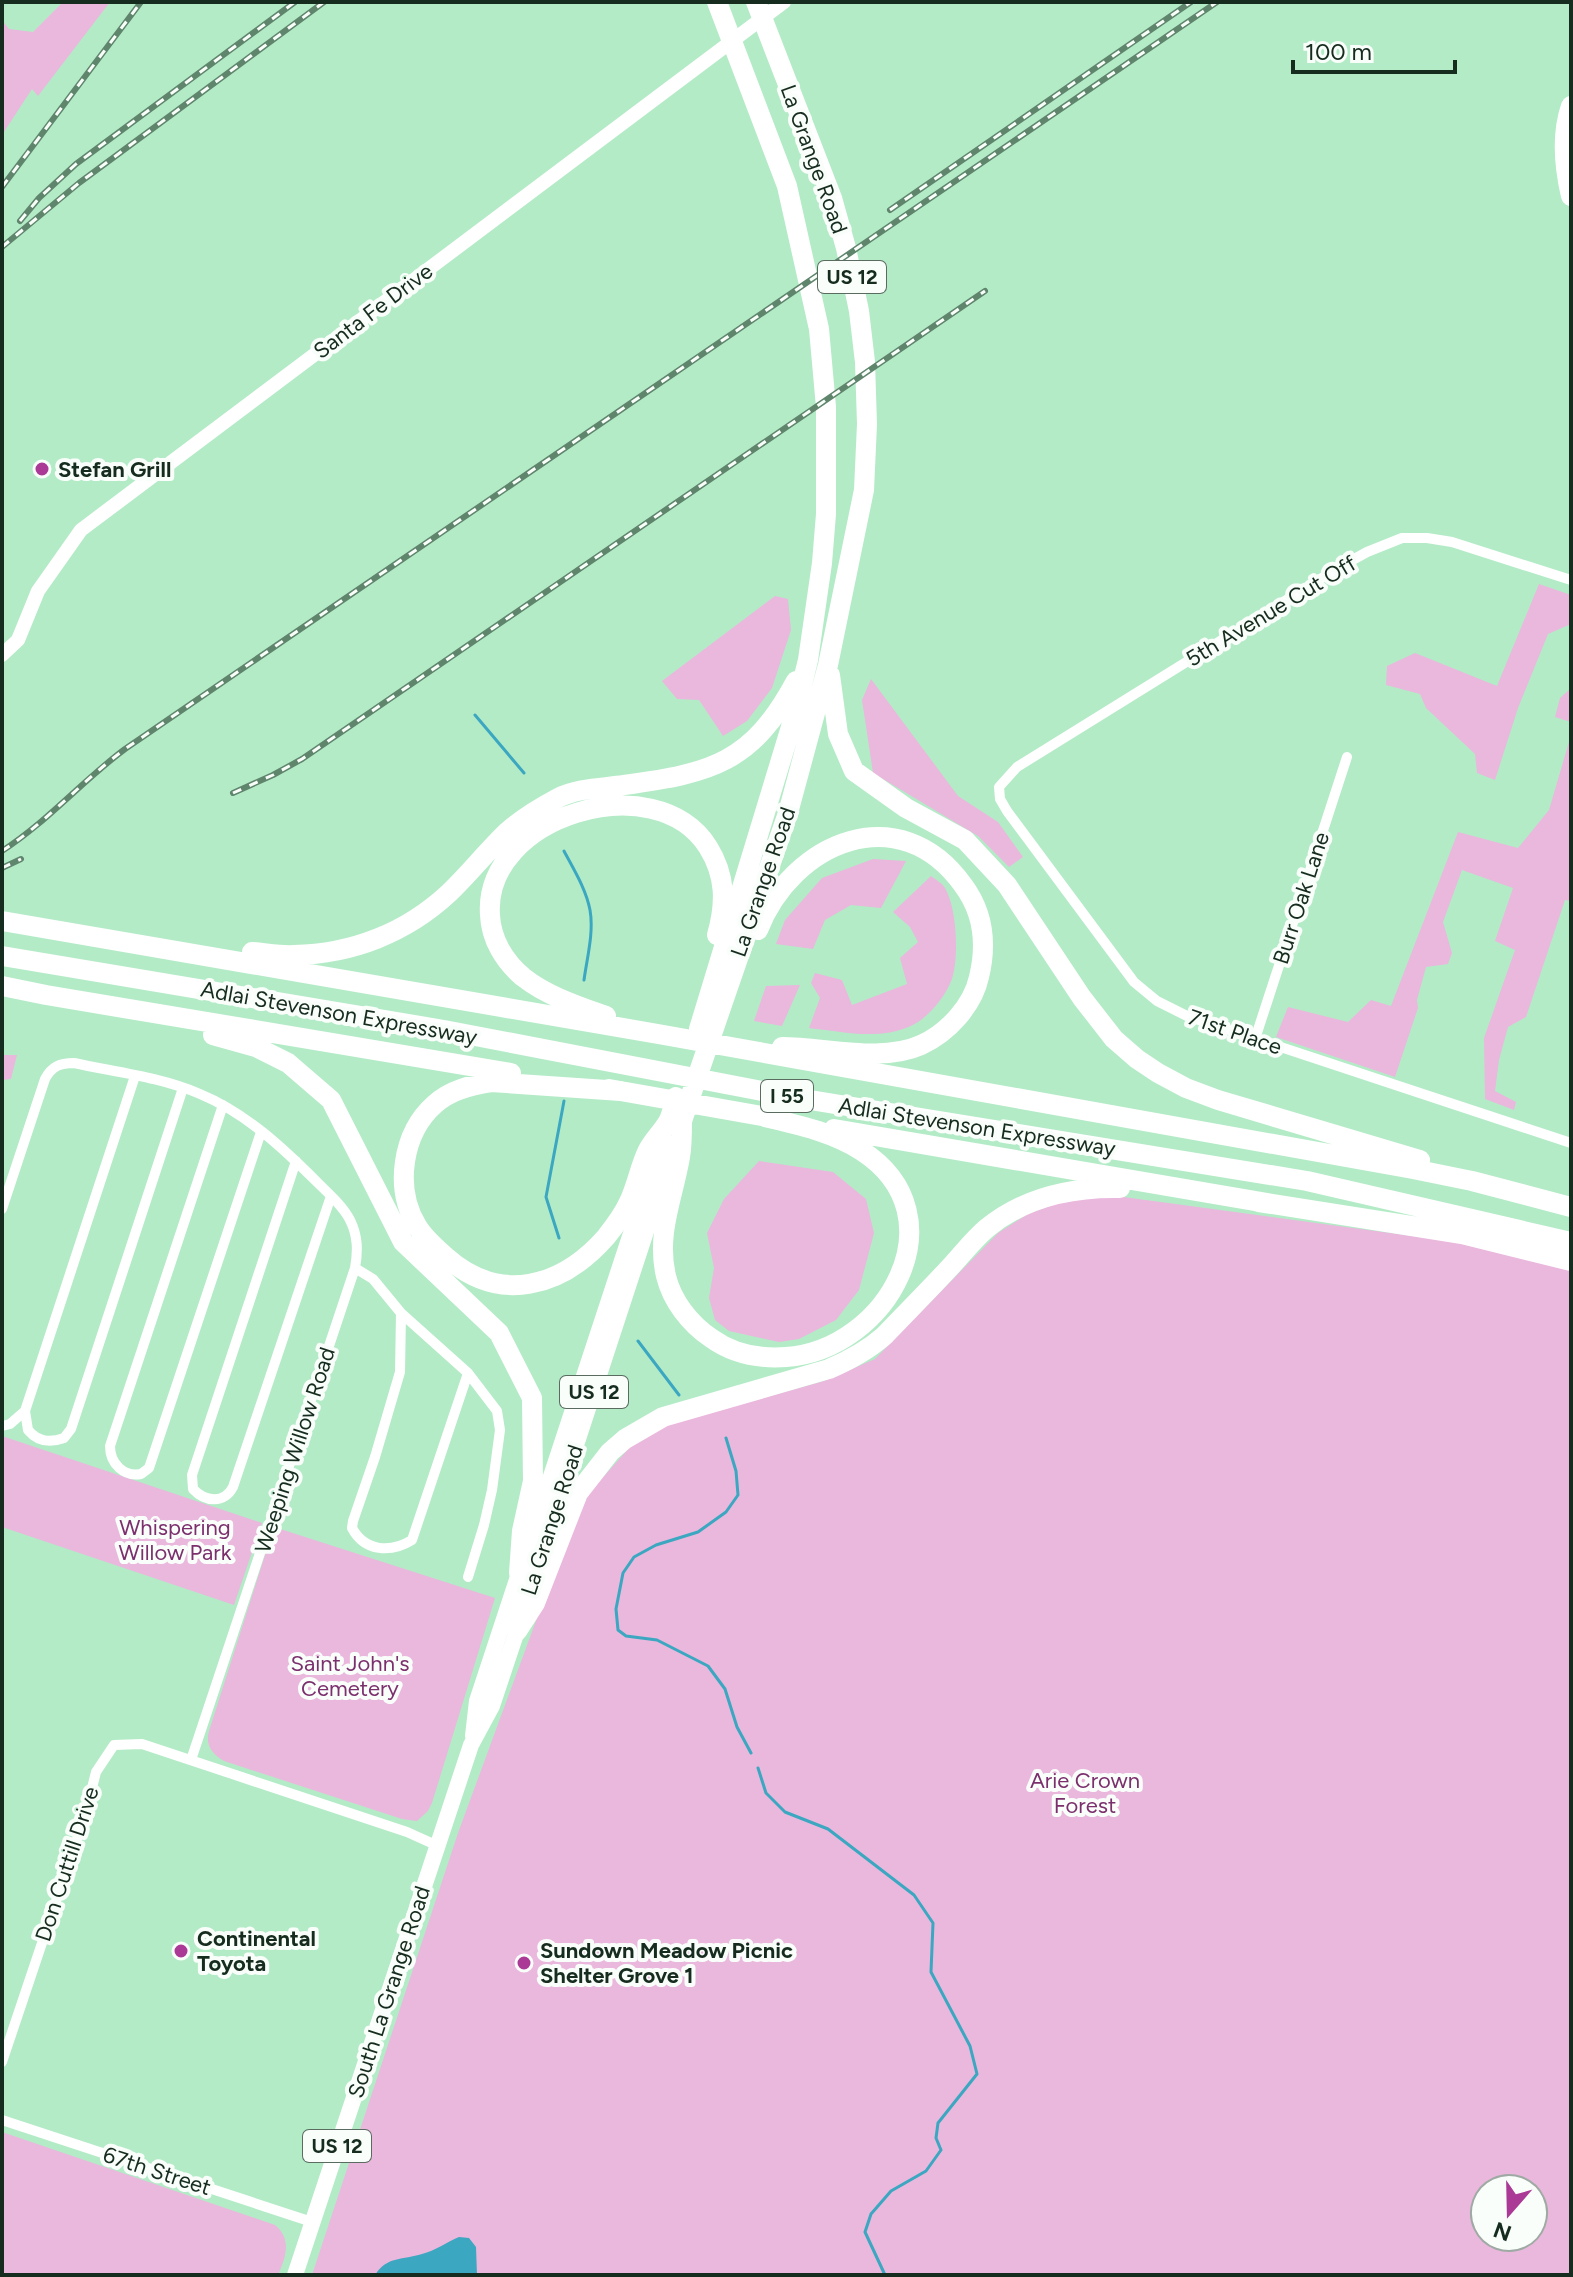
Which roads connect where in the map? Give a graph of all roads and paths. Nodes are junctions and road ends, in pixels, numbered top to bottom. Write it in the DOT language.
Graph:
graph roads {
  1 [pos="717,2"];
  2 [pos="756,2"];
  3 [pos="784,2"];
  4 [pos="1571,106"];
  5 [pos="1571,196"];
  6 [pos="1571,580"];
  7 [pos="2,655"];
  8 [pos="808,660"];
  9 [pos="828,665"];
  10 [pos="1347,757"];
  11 [pos="999,787"];
  12 [pos="2,921"];
  13 [pos="82,934"];
  14 [pos="2,956"];
  15 [pos="724,973"];
  16 [pos="2,986"];
  17 [pos="46,995"];
  18 [pos="711,1014"];
  19 [pos="658,1034"];
  20 [pos="1255,1039"];
  21 [pos="739,1050"];
  22 [pos="135,1076"];
  23 [pos="183,1088"];
  24 [pos="621,1091"];
  25 [pos="223,1105"];
  26 [pos="765,1117"];
  27 [pos="676,1120"];
  28 [pos="261,1132"];
  29 [pos="1571,1143"];
  30 [pos="665,1153"];
  31 [pos="296,1161"];
  32 [pos="1472,1181"];
  33 [pos="331,1196"];
  34 [pos="1272,1204"];
  35 [pos="1571,1207"];
  36 [pos="2,1209"];
  37 [pos="1571,1242"];
  38 [pos="1571,1261"];
  39 [pos="355,1268"];
  40 [pos="401,1313"];
  41 [pos="468,1373"];
  42 [pos="25,1411"];
  43 [pos="2,1426"];
  44 [pos="519,1573"];
  45 [pos="468,1577"];
  46 [pos="517,1631"];
  47 [pos="471,1745"];
  48 [pos="191,1760"];
  49 [pos="438,1846"];
  50 [pos="2,2062"];
  51 [pos="2,2120"];
  52 [pos="312,2222"];
  53 [pos="295,2275"];
  1 -- 8 [label="highway, La Grange Road / US 12"];
  2 -- 9 [label="highway, La Grange Road / US 12"];
  3 -- 7 [label="street, Santa Fe Drive"];
  4 -- 5 [label="highway"];
  6 -- 11 [label="street, 5th Avenue Cut Off"];
  8 -- 13 [label="highway"];
  8 -- 15 [label="highway, La Grange Road / US 12"];
  9 -- 15 [label="highway, La Grange Road / US 12"];
  9 -- 32 [label="highway"];
  10 -- 20 [label="street, Burr Oak Lane"];
  11 -- 20 [label="street, 71st Place"];
  12 -- 13 [label="highway, Adlai Stevenson Expressway / I 55"];
  13 -- 19 [label="highway, Adlai Stevenson Expressway / I 55"];
  14 -- 37 [label="highway, Adlai Stevenson Expressway / I 55"];
  15 -- 18 [label="highway"];
  15 -- 18 [label="highway"];
  15 -- 19 [label="highway"];
  15 -- 21 [label="highway"];
  16 -- 17 [label="highway"];
  17 -- 24 [label="highway"];
  17 -- 44 [label="highway"];
  18 -- 27 [label="highway"];
  19 -- 21 [label="highway, Adlai Stevenson Expressway / I 55"];
  20 -- 29 [label="street, 71st Place"];
  21 -- 32 [label="highway, Adlai Stevenson Expressway / I 55"];
  22 -- 23 [label="street, Weeping Willow Road"];
  22 -- 36 [label="street, Weeping Willow Road"];
  22 -- 42 [label="street"];
  23 -- 25 [label="street, Weeping Willow Road"];
  23 -- 42 [label="street"];
  24 -- 26 [label="highway"];
  24 -- 30 [label="highway"];
  25 -- 28 [label="street, Weeping Willow Road"];
  25 -- 28 [label="street"];
  26 -- 30 [label="highway"];
  26 -- 34 [label="highway"];
  27 -- 30 [label="highway"];
  27 -- 30 [label="highway"];
  28 -- 31 [label="street, Weeping Willow Road"];
  30 -- 44 [label="main road, La Grange Road / US 12"];
  30 -- 46 [label="main road, La Grange Road / US 12"];
  31 -- 33 [label="street, Weeping Willow Road"];
  31 -- 33 [label="street"];
  32 -- 35 [label="highway, Adlai Stevenson Expressway / I 55"];
  33 -- 39 [label="street, Weeping Willow Road"];
  34 -- 38 [label="highway"];
  34 -- 46 [label="highway"];
  39 -- 40 [label="street"];
  39 -- 48 [label="street, Weeping Willow Road"];
  40 -- 41 [label="street"];
  40 -- 41 [label="street"];
  41 -- 45 [label="street"];
  42 -- 43 [label="street"];
  44 -- 47 [label="main road, La Grange Road / US 12"];
  46 -- 47 [label="main road, La Grange Road / US 12"];
  47 -- 49 [label="main road, La Grange Road / US 12"];
  48 -- 49 [label="street"];
  48 -- 50 [label="street, Don Cuttill Drive"];
  49 -- 52 [label="main road, South La Grange Road / US 12"];
  51 -- 52 [label="street, 67th Street"];
  52 -- 53 [label="main road, South La Grange Road / US 12"];
}
